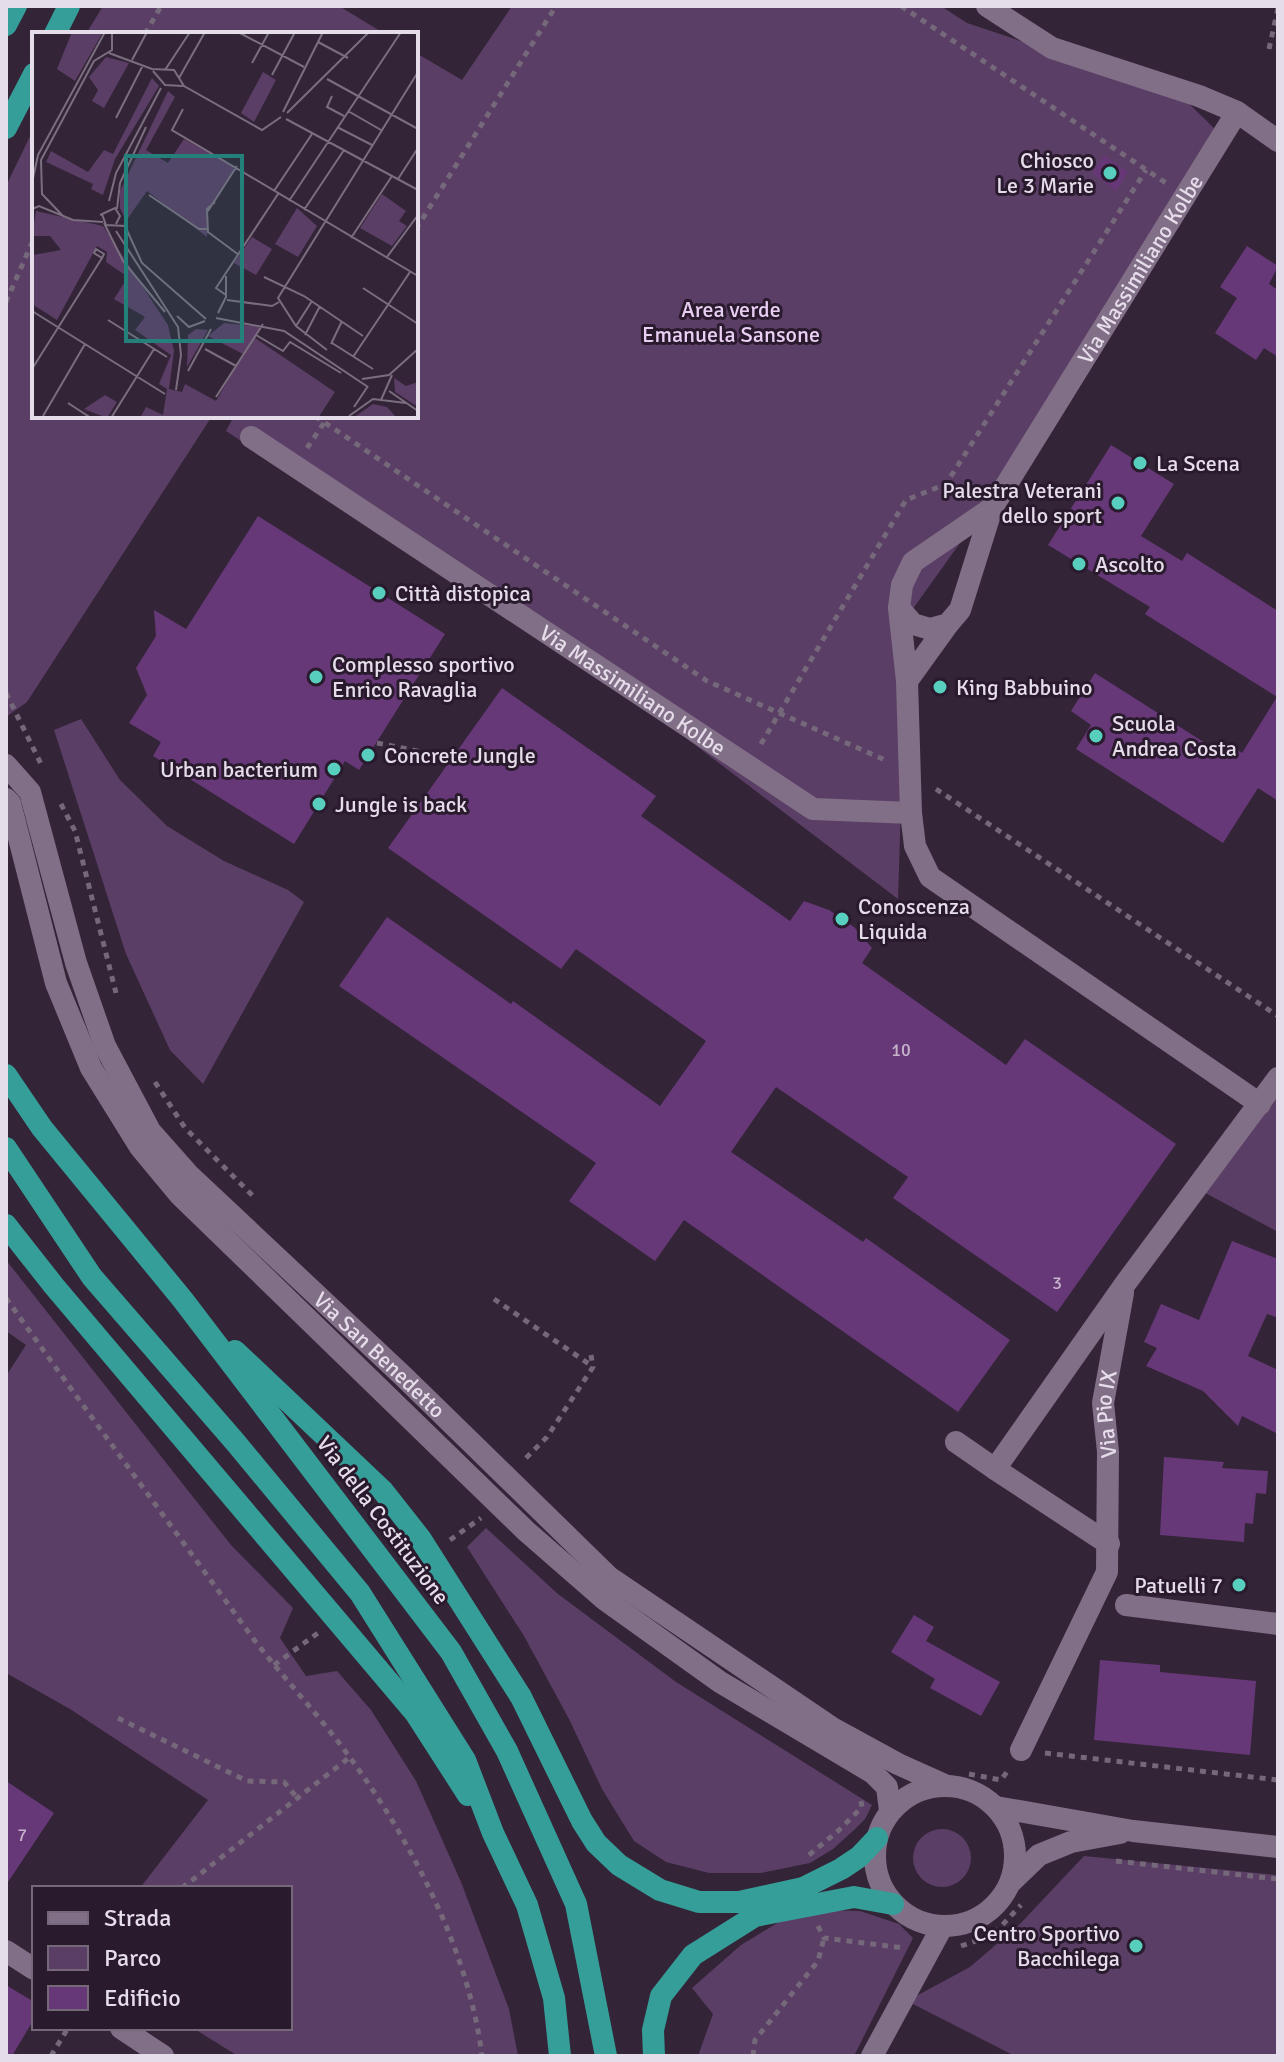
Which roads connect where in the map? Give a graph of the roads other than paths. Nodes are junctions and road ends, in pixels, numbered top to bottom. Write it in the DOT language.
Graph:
graph roads {
  1 [pos="16,6"];
  2 [pos="69,6"];
  3 [pos="987,6"];
  4 [pos="6,25"];
  5 [pos="56,32"];
  6 [pos="32,78"];
  7 [pos="1237,112"];
  8 [pos="6,128"];
  9 [pos="1278,141"];
  10 [pos="251,437"];
  11 [pos="992,508"];
  12 [pos="899,608"];
  13 [pos="948,624"];
  14 [pos="907,681"];
  15 [pos="6,765"];
  16 [pos="6,799"];
  17 [pos="911,813"];
  18 [pos="6,1075"];
  19 [pos="1278,1078"];
  20 [pos="1260,1104"];
  21 [pos="6,1148"];
  22 [pos="6,1225"];
  23 [pos="1125,1284"];
  24 [pos="183,1300"];
  25 [pos="956,1442"];
  26 [pos="995,1469"];
  27 [pos="1109,1544"];
  28 [pos="1126,1605"];
  29 [pos="1278,1624"];
  30 [pos="1021,1750"];
  31 [pos="956,1779"];
  32 [pos="996,1807"];
  33 [pos="890,1811"];
  34 [pos="1133,1831"];
  35 [pos="493,1833"];
  36 [pos="877,1838"];
  37 [pos="1278,1847"];
  38 [pos="1011,1882"];
  39 [pos="893,1904"];
  40 [pos="942,1927"];
  41 [pos="6,1951"];
  42 [pos="32,1968"];
  43 [pos="124,2030"];
  44 [pos="163,2056"];
  45 [pos="560,2056"];
  46 [pos="606,2056"];
  47 [pos="654,2056"];
  48 [pos="872,2056"];
  1 -- 4 [label="highway"];
  2 -- 5 [label="highway"];
  3 -- 7 [label="street"];
  6 -- 8 [label="highway"];
  7 -- 9 [label="street"];
  7 -- 11 [label="street, Via Massimiliano Kolbe"];
  10 -- 17 [label="street, Via Massimiliano Kolbe"];
  11 -- 12 [label="street, Via Massimiliano Kolbe"];
  11 -- 13 [label="street, Via Massimiliano Kolbe"];
  12 -- 13 [label="street"];
  12 -- 14 [label="street, Via Massimiliano Kolbe"];
  13 -- 14 [label="street, Via Massimiliano Kolbe"];
  14 -- 17 [label="street, Via Massimiliano Kolbe"];
  15 -- 31 [label="street, Via San Benedetto"];
  16 -- 33 [label="street, Via San Benedetto"];
  17 -- 20 [label="street, Via Massimiliano Kolbe"];
  18 -- 24 [label="highway, Via della Costituzione"];
  19 -- 20 [label="street, Via Pio IX"];
  20 -- 23 [label="street, Via Pio IX"];
  21 -- 35 [label="highway"];
  22 -- 35 [label="highway"];
  23 -- 26 [label="street, Via Pio IX"];
  23 -- 27 [label="street, Via Pio IX"];
  24 -- 36 [label="highway"];
  24 -- 46 [label="highway, Via della Costituzione"];
  25 -- 26 [label="street"];
  26 -- 27 [label="street"];
  27 -- 30 [label="street, Via Pio IX"];
  28 -- 29 [label="street"];
  31 -- 32 [label="street, Via San Benedetto"];
  31 -- 33 [label="street"];
  32 -- 34 [label="street, Via San Benedetto"];
  32 -- 38 [label="street"];
  33 -- 36 [label="street"];
  34 -- 37 [label="street, Via San Benedetto"];
  34 -- 38 [label="street, Via San Benedetto"];
  35 -- 45 [label="highway"];
  36 -- 39 [label="street"];
  38 -- 40 [label="street, Via San Benedetto"];
  39 -- 40 [label="street"];
  39 -- 47 [label="highway"];
  40 -- 48 [label="street"];
  41 -- 42 [label="street"];
  43 -- 44 [label="street"];
}
